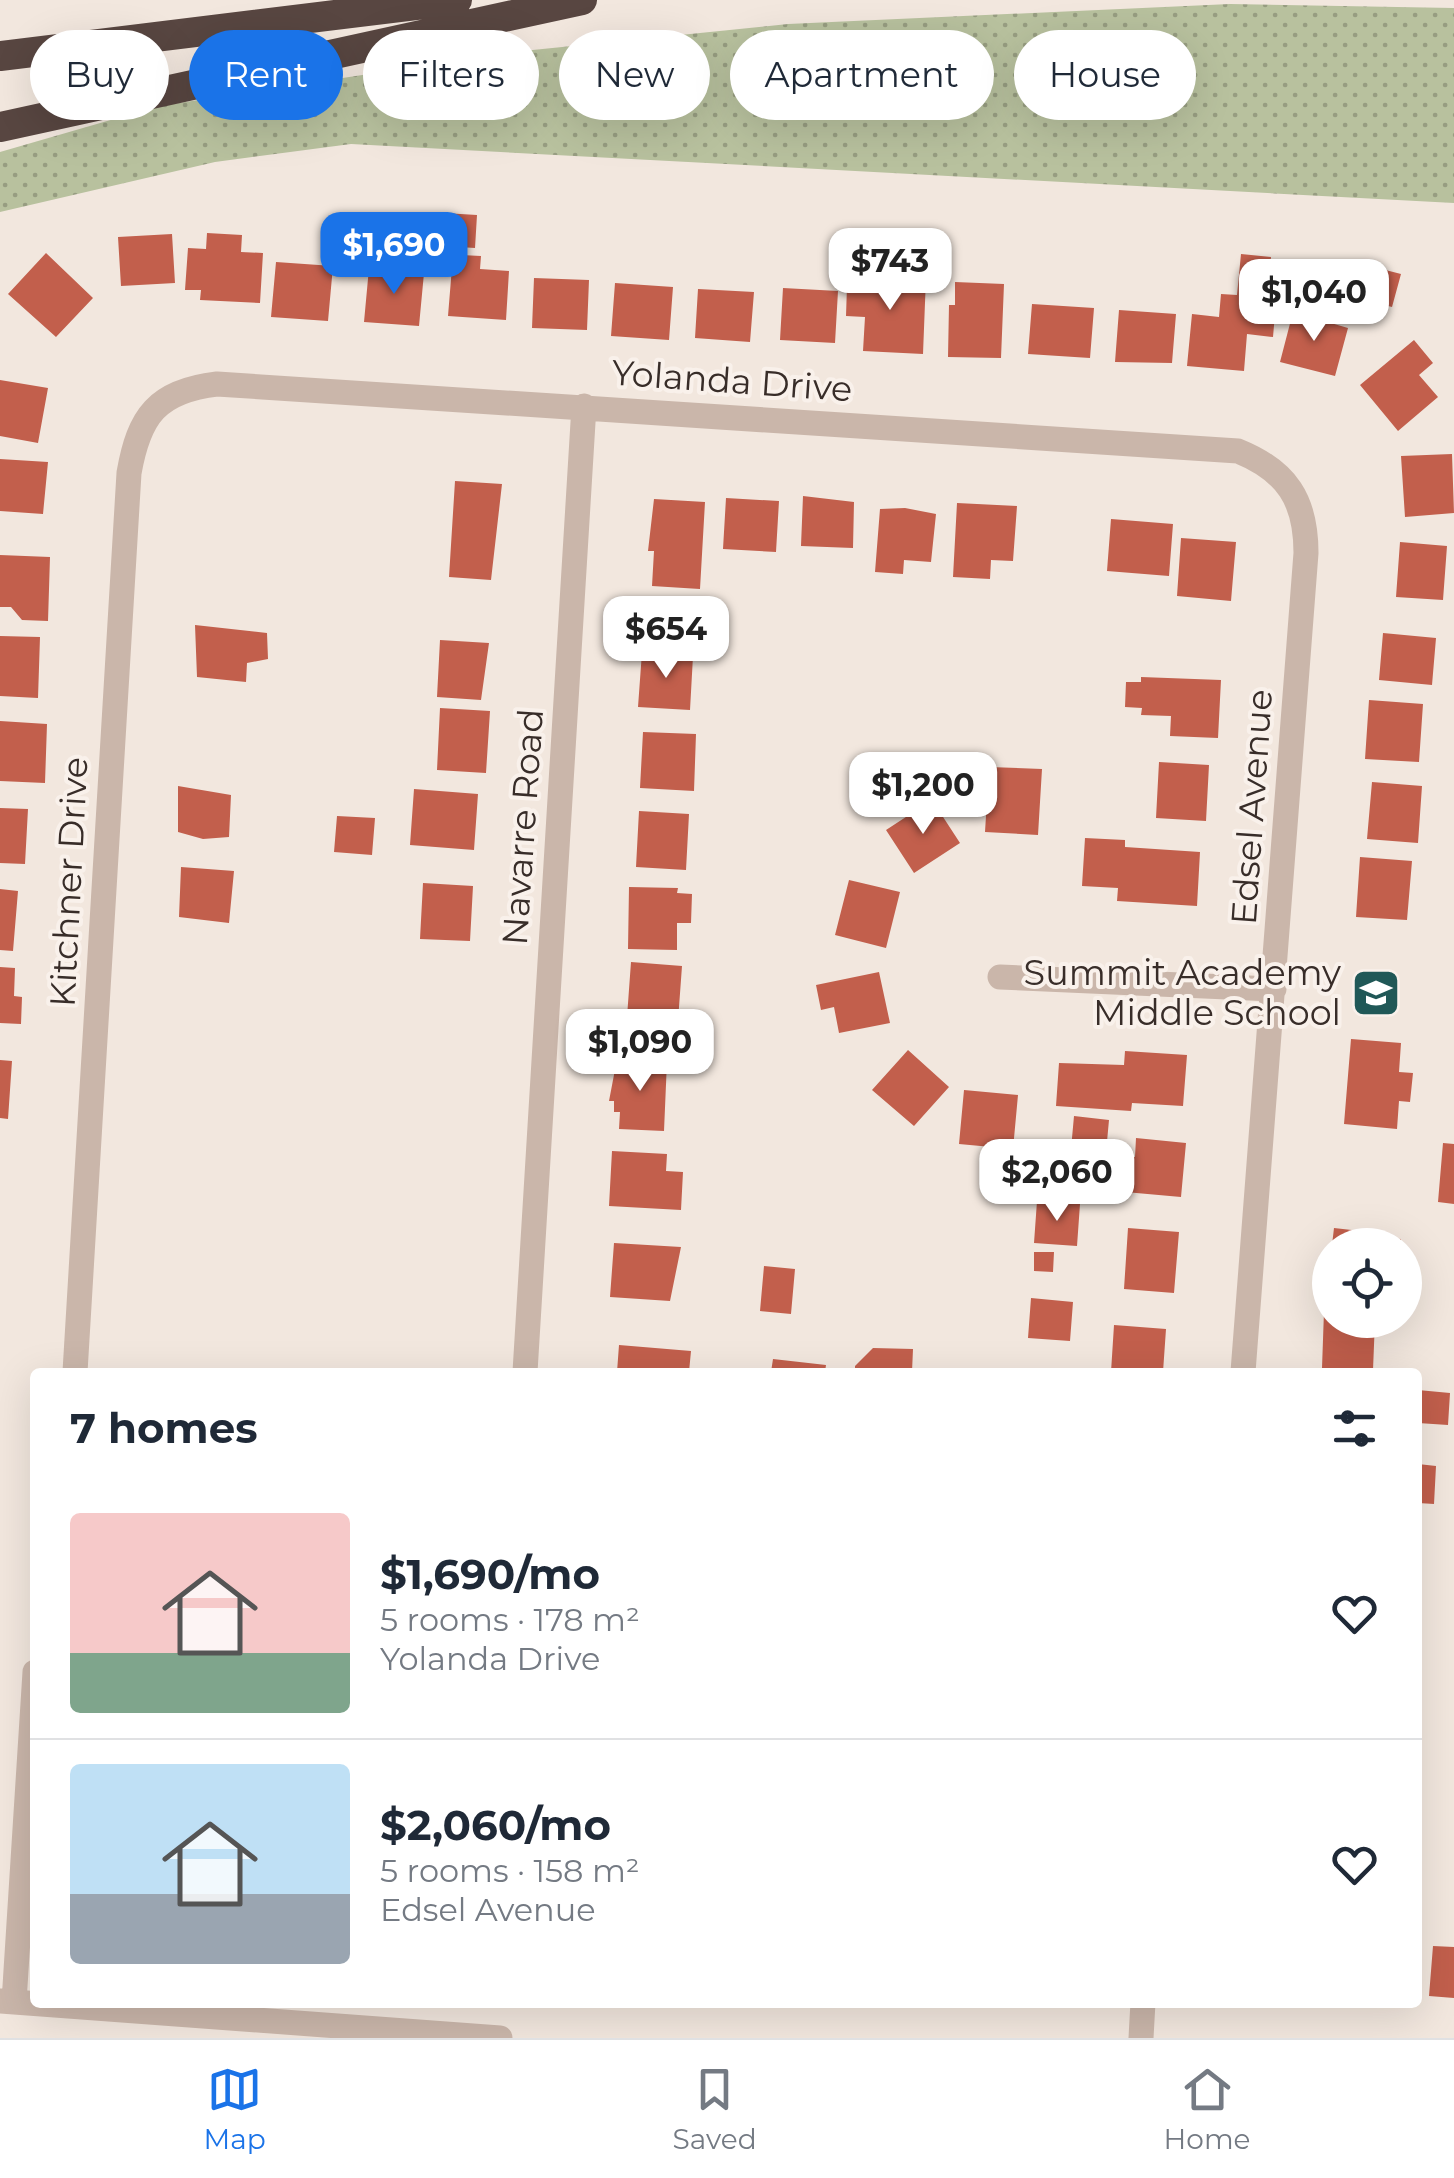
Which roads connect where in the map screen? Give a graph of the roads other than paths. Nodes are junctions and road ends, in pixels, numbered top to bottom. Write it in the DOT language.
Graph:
graph roads {
  1 [pos="458,0"];
  2 [pos="582,0"];
  3 [pos="0,56"];
  4 [pos="0,127"];
  5 [pos="159,403"];
  6 [pos="584,406"];
  7 [pos="1290,490"];
  8 [pos="1000,976"];
  9 [pos="1274,989"];
  10 [pos="75,1368"];
  11 [pos="525,1368"];
  12 [pos="1243,1368"];
  13 [pos="30,1731"];
  14 [pos="7,2002"];
  15 [pos="84,2008"];
  16 [pos="1143,2008"];
  17 [pos="443,2036"];
  18 [pos="500,2038"];
  19 [pos="1141,2038"];
  1 -- 3 [label="highway"];
  2 -- 4 [label="highway"];
  5 -- 6 [label="street, Yolanda Drive"];
  5 -- 10 [label="street, Kitchner Drive"];
  6 -- 7 [label="street, Yolanda Drive"];
  6 -- 11 [label="street, Navarre Road"];
  7 -- 9 [label="street, Edsel Avenue"];
  8 -- 9 [label="street"];
  9 -- 12 [label="street, Edsel Avenue"];
  13 -- 14 [label="street"];
  15 -- 17 [label="street"];
  16 -- 19 [label="street"];
  17 -- 18 [label="street"];
}
